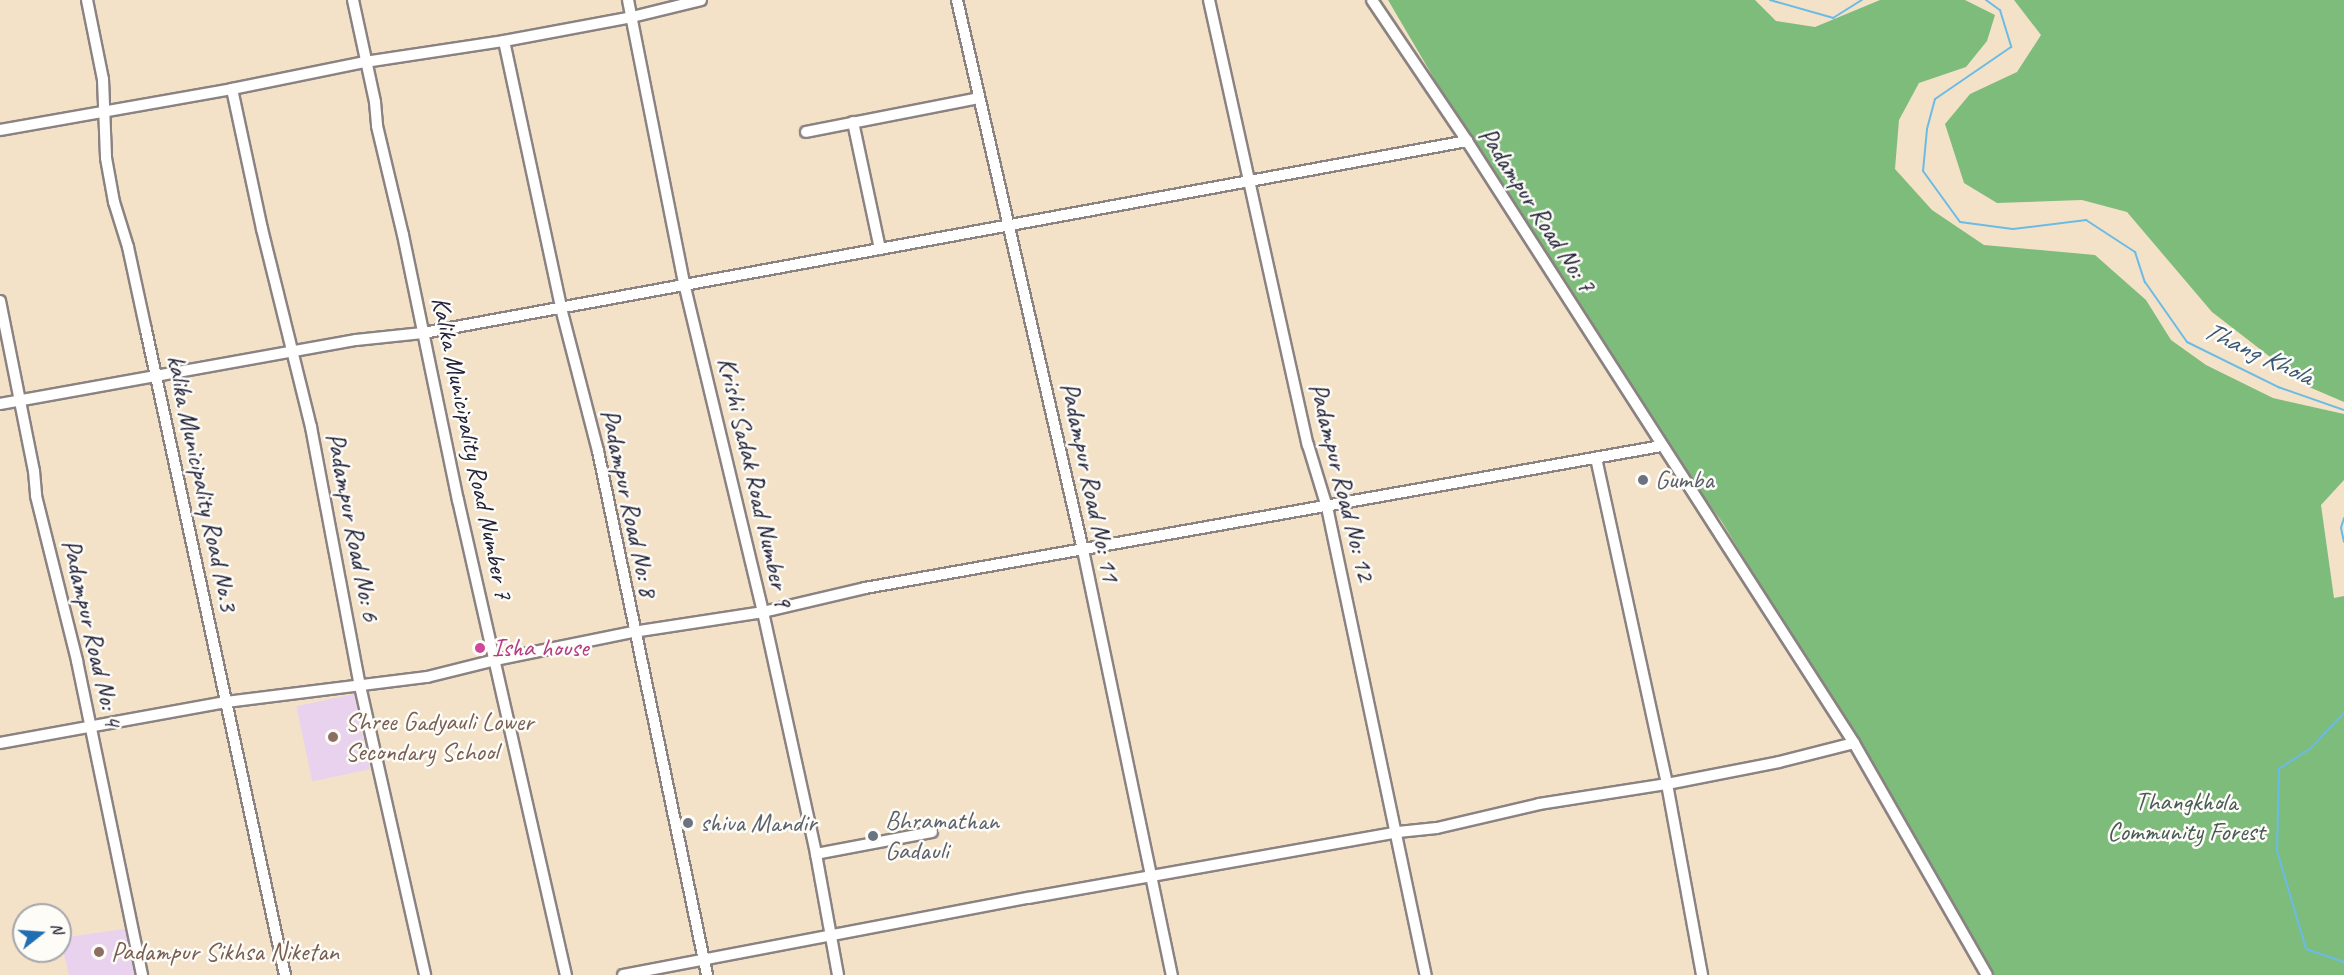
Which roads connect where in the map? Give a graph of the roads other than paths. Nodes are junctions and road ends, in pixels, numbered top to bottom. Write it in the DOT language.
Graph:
graph roads {
  1 [pos="87,0"];
  2 [pos="353,0"];
  3 [pos="628,0"];
  4 [pos="701,0"];
  5 [pos="957,0"];
  6 [pos="1209,0"];
  7 [pos="1372,0"];
  8 [pos="632,18"];
  9 [pos="504,41"];
  10 [pos="365,62"];
  11 [pos="232,89"];
  12 [pos="980,98"];
  13 [pos="104,110"];
  14 [pos="853,122"];
  15 [pos="0,130"];
  16 [pos="806,132"];
  17 [pos="1467,141"];
  18 [pos="1250,182"];
  19 [pos="1009,225"];
  20 [pos="880,249"];
  21 [pos="684,283"];
  22 [pos="0,301"];
  23 [pos="561,308"];
  24 [pos="423,333"];
  25 [pos="294,352"];
  26 [pos="156,377"];
  27 [pos="18,401"];
  28 [pos="0,404"];
  29 [pos="1661,446"];
  30 [pos="1596,458"];
  31 [pos="1327,507"];
  32 [pos="1083,550"];
  33 [pos="763,612"];
  34 [pos="633,632"];
  35 [pos="495,660"];
  36 [pos="360,686"];
  37 [pos="226,702"];
  38 [pos="91,728"];
  39 [pos="0,743"];
  40 [pos="1854,743"];
  41 [pos="1666,784"];
  42 [pos="932,832"];
  43 [pos="1398,832"];
  44 [pos="816,854"];
  45 [pos="1152,877"];
  46 [pos="830,935"];
  47 [pos="704,961"];
  48 [pos="142,975"];
  49 [pos="285,975"];
  50 [pos="424,975"];
  51 [pos="566,975"];
  52 [pos="623,975"];
  53 [pos="707,975"];
  54 [pos="838,975"];
  55 [pos="1172,975"];
  56 [pos="1426,975"];
  57 [pos="1702,975"];
  58 [pos="1987,975"];
  1 -- 13 [label="street, kalika Municipality Road No.3"];
  2 -- 10 [label="street, Kalika Municipality Road Number 7"];
  3 -- 8 [label="street, Krishi Sadak Road Number 9"];
  4 -- 8 [label="street"];
  5 -- 12 [label="street, Padampur Road No: 11"];
  6 -- 18 [label="street, Padampur Road No: 12"];
  7 -- 17 [label="street, Padampur Road No: 7"];
  8 -- 9 [label="street"];
  8 -- 21 [label="street, Krishi Sadak Road Number 9"];
  9 -- 10 [label="street"];
  9 -- 23 [label="street, Padampur Road No: 8"];
  10 -- 11 [label="street"];
  10 -- 24 [label="street, Kalika Municipality Road Number 7"];
  11 -- 13 [label="street"];
  11 -- 25 [label="street, Padampur Road No: 6"];
  12 -- 14 [label="street"];
  12 -- 19 [label="street, Padampur Road No: 11"];
  13 -- 15 [label="street"];
  13 -- 26 [label="street, kalika Municipality Road No.3"];
  14 -- 16 [label="street"];
  14 -- 20 [label="street"];
  17 -- 18 [label="street"];
  17 -- 29 [label="street, Padampur Road No: 7"];
  18 -- 19 [label="street"];
  18 -- 31 [label="street, Padampur Road No: 12"];
  19 -- 20 [label="street"];
  19 -- 32 [label="street, Padampur Road No: 11"];
  20 -- 21 [label="street"];
  21 -- 23 [label="street"];
  21 -- 33 [label="street, Krishi Sadak Road Number 9"];
  22 -- 27 [label="street, Padampur Road No: 4"];
  23 -- 24 [label="street"];
  23 -- 34 [label="street, Padampur Road No: 8"];
  24 -- 25 [label="street"];
  24 -- 35 [label="street, Kalika Municipality Road Number 7"];
  25 -- 26 [label="street"];
  25 -- 36 [label="street, Padampur Road No: 6"];
  26 -- 27 [label="street"];
  26 -- 37 [label="street, kalika Municipality Road No.3"];
  27 -- 28 [label="street"];
  27 -- 38 [label="street, Padampur Road No: 4"];
  29 -- 30 [label="street"];
  29 -- 40 [label="street, Padampur Road No: 7"];
  30 -- 31 [label="street"];
  30 -- 41 [label="street"];
  31 -- 32 [label="street"];
  31 -- 43 [label="street, Padampur Road No: 12"];
  32 -- 33 [label="street"];
  32 -- 45 [label="street, Padampur Road No: 11"];
  33 -- 34 [label="street"];
  33 -- 44 [label="street, Krishi Sadak Road Number 9"];
  34 -- 35 [label="street"];
  34 -- 47 [label="street, Padampur Road No: 8"];
  35 -- 36 [label="street"];
  35 -- 51 [label="street, Kalika Municipality Road Number 7"];
  36 -- 37 [label="street"];
  36 -- 50 [label="street, Padampur Road No: 6"];
  37 -- 38 [label="street"];
  37 -- 49 [label="street, kalika Municipality Road No.3"];
  38 -- 39 [label="street"];
  38 -- 48 [label="street, Padampur Road No: 4"];
  40 -- 41 [label="street"];
  40 -- 58 [label="street, Padampur Road No: 7"];
  41 -- 43 [label="street"];
  41 -- 57 [label="street"];
  42 -- 44 [label="street"];
  43 -- 45 [label="street"];
  43 -- 56 [label="street, Padampur Road No: 12"];
  44 -- 46 [label="street, Krishi Sadak Road Number 9"];
  45 -- 46 [label="street"];
  45 -- 55 [label="street, Padampur Road No: 11"];
  46 -- 47 [label="street"];
  46 -- 54 [label="street, Krishi Sadak Road Number 9"];
  47 -- 52 [label="street"];
  47 -- 53 [label="street, Padampur Road No: 8"];
}
